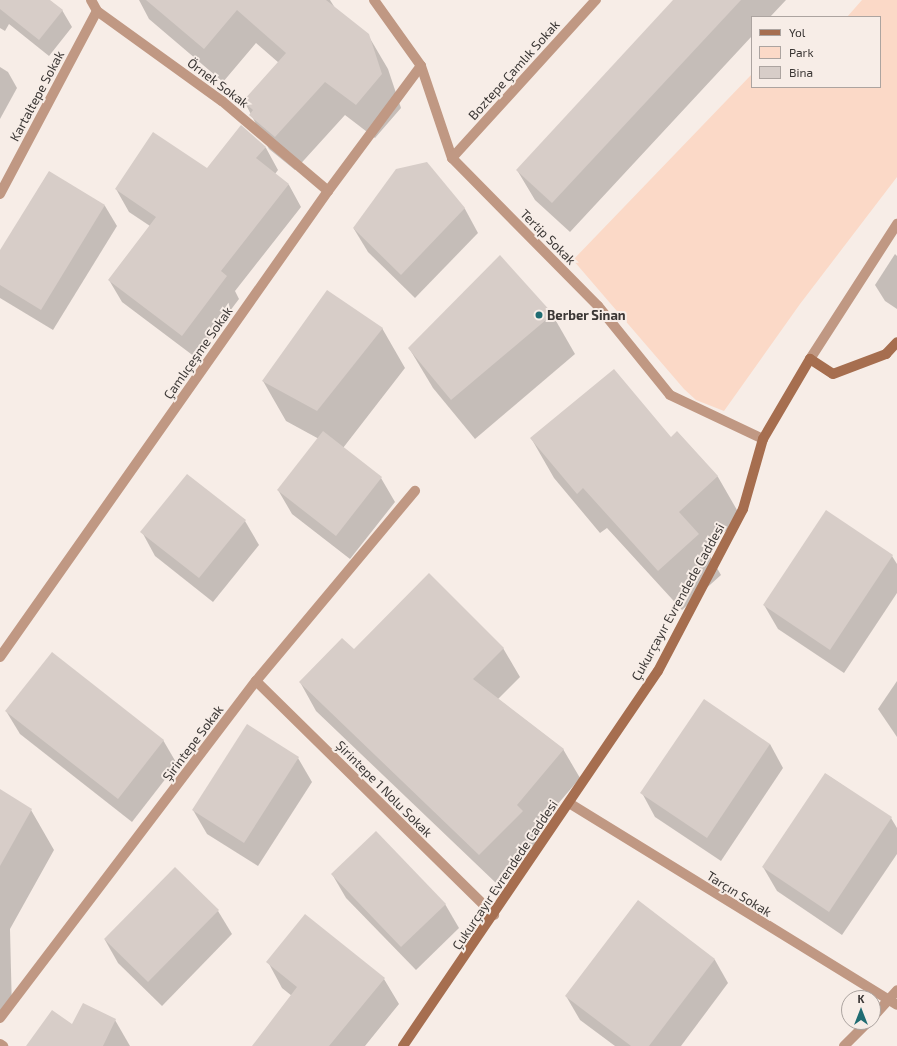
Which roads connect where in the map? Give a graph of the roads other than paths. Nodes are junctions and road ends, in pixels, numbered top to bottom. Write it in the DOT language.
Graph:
graph roads {
  1 [pos="91,0"];
  2 [pos="374,0"];
  3 [pos="596,0"];
  4 [pos="98,11"];
  5 [pos="421,66"];
  6 [pos="452,158"];
  7 [pos="328,191"];
  8 [pos="0,194"];
  9 [pos="897,224"];
  10 [pos="897,342"];
  11 [pos="810,359"];
  12 [pos="762,439"];
  13 [pos="415,491"];
  14 [pos="0,657"];
  15 [pos="256,681"];
  16 [pos="569,803"];
  17 [pos="494,915"];
  18 [pos="897,990"];
  19 [pos="893,1003"];
  20 [pos="881,1011"];
  21 [pos="0,1018"];
  22 [pos="860,1030"];
  23 [pos="0,1044"];
  24 [pos="3,1046"];
  25 [pos="403,1046"];
  26 [pos="844,1046"];
  1 -- 4 [label="street, Örnek Sokak"];
  2 -- 5 [label="street, Tertip Sokak"];
  3 -- 6 [label="street, Boztepe Çamlık Sokak"];
  4 -- 7 [label="street, Örnek Sokak"];
  4 -- 8 [label="street, Kartaltepe Sokak"];
  5 -- 6 [label="street, Tertip Sokak"];
  5 -- 7 [label="street, Çamlıçeşme Sokak"];
  6 -- 12 [label="street, Tertip Sokak"];
  7 -- 14 [label="street, Çamlıçeşme Sokak"];
  9 -- 11 [label="street"];
  10 -- 11 [label="street"];
  11 -- 12 [label="street, Çukurçayır Evrendede Caddesi"];
  12 -- 16 [label="street, Çukurçayır Evrendede Caddesi"];
  13 -- 15 [label="street, Şirintepe Sokak"];
  15 -- 17 [label="street, Şirintepe 1 Nolu Sokak"];
  15 -- 21 [label="street, Şirintepe Sokak"];
  16 -- 17 [label="street, Çukurçayır Evrendede Caddesi"];
  16 -- 19 [label="street, Tarçın Sokak"];
  17 -- 25 [label="street, Çukurçayır Evrendede Caddesi"];
  18 -- 19 [label="street"];
  19 -- 20 [label="street"];
  22 -- 26 [label="street"];
  23 -- 24 [label="street"];
}
